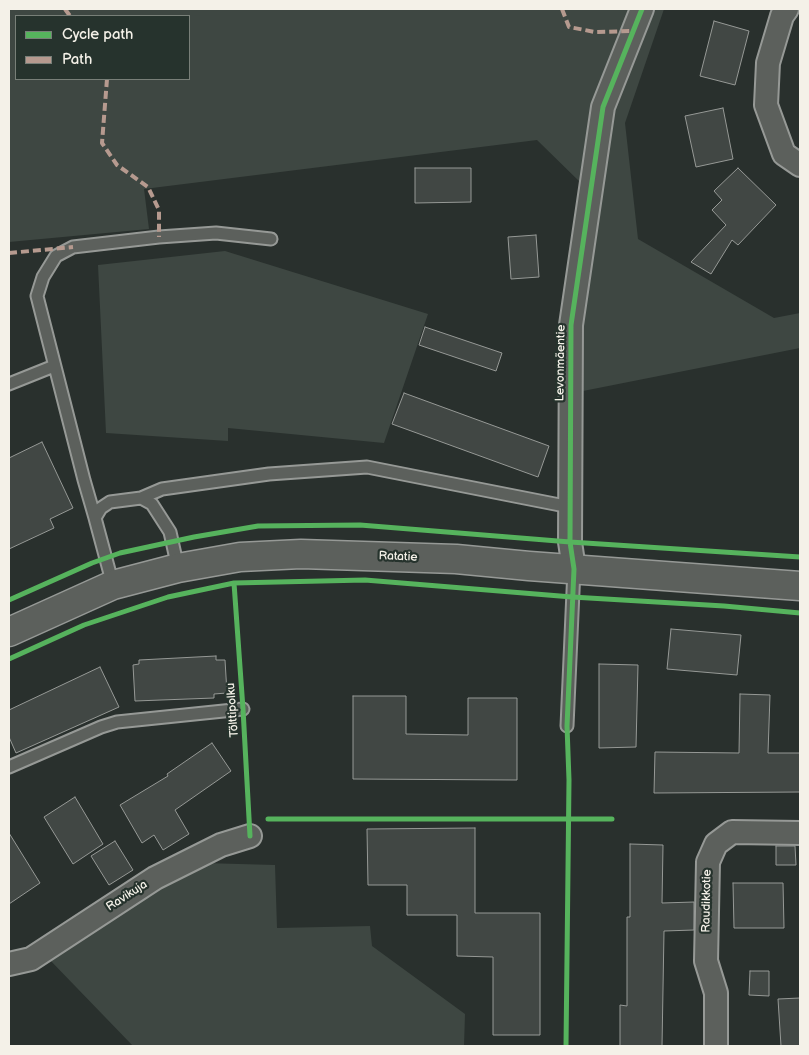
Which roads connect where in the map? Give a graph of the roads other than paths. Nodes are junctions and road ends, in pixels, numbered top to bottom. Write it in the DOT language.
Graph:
graph roads {
  1 [pos="642,9"];
  2 [pos="787,9"];
  3 [pos="800,165"];
  4 [pos="271,239"];
  5 [pos="54,366"];
  6 [pos="9,384"];
  7 [pos="141,498"];
  8 [pos="570,507"];
  9 [pos="95,518"];
  10 [pos="178,568"];
  11 [pos="574,569"];
  12 [pos="113,585"];
  13 [pos="800,586"];
  14 [pos="9,632"];
  15 [pos="243,709"];
  16 [pos="567,726"];
  17 [pos="9,767"];
  18 [pos="800,833"];
  19 [pos="250,836"];
  20 [pos="9,964"];
  21 [pos="716,1046"];
  1 -- 8 [label="street, Levonmäentie"];
  2 -- 3 [label="street"];
  4 -- 5 [label="lane"];
  5 -- 6 [label="lane"];
  5 -- 9 [label="lane"];
  7 -- 8 [label="lane"];
  7 -- 9 [label="lane"];
  7 -- 10 [label="lane"];
  8 -- 11 [label="street, Levonmäentie"];
  9 -- 12 [label="lane"];
  10 -- 11 [label="street, Ratatie"];
  10 -- 12 [label="street, Ratatie"];
  11 -- 13 [label="street, Ratatie"];
  11 -- 16 [label="lane, Levonmäentie"];
  12 -- 14 [label="street, Ratatie"];
  15 -- 17 [label="lane"];
  18 -- 21 [label="street, Raudikkotie"];
  19 -- 20 [label="street, Ravikuja"];
}
